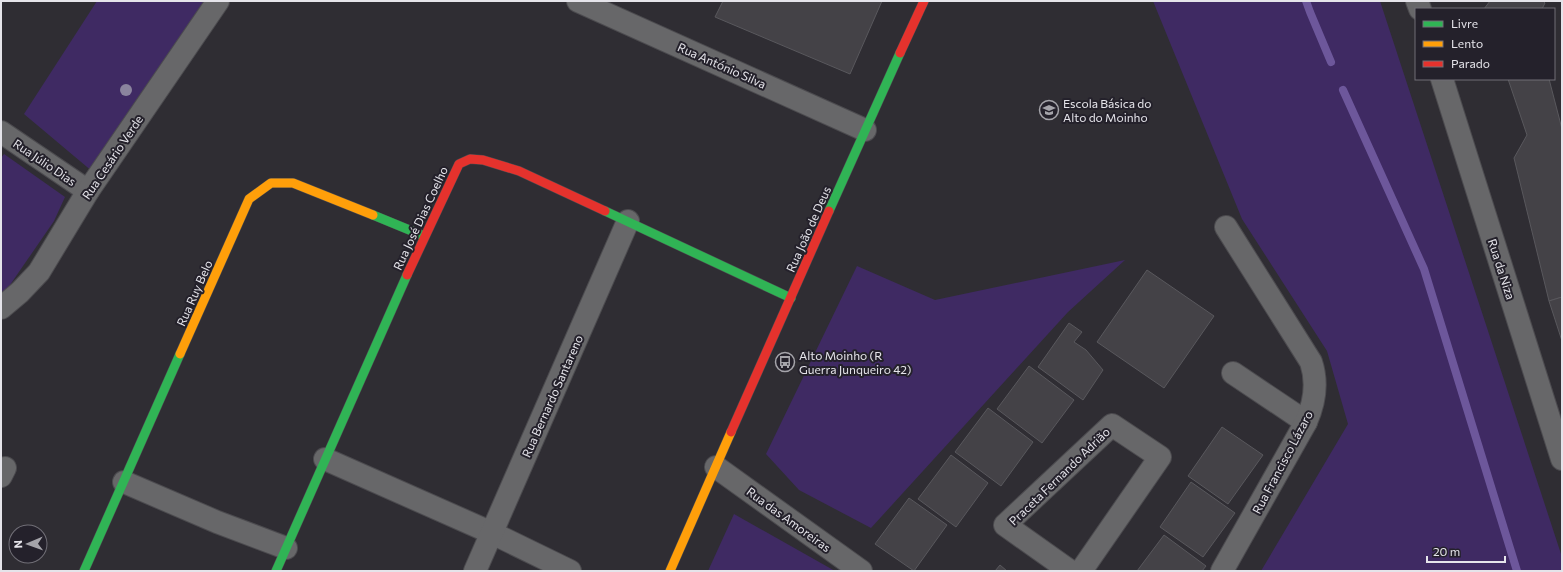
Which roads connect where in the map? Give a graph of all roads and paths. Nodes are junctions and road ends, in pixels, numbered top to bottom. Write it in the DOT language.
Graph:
graph roads {
  1 [pos="218,1"];
  2 [pos="578,1"];
  3 [pos="924,1"];
  4 [pos="1442,80"];
  5 [pos="865,130"];
  6 [pos="1,132"];
  7 [pos="88,191"];
  8 [pos="628,221"];
  9 [pos="1226,227"];
  10 [pos="424,236"];
  11 [pos="791,298"];
  12 [pos="1,308"];
  13 [pos="1233,373"];
  14 [pos="1306,422"];
  15 [pos="326,459"];
  16 [pos="1562,459"];
  17 [pos="716,467"];
  18 [pos="124,482"];
  19 [pos="492,533"];
  20 [pos="286,548"];
  21 [pos="84,571"];
  22 [pos="276,571"];
  23 [pos="475,571"];
  24 [pos="570,571"];
  25 [pos="670,571"];
  26 [pos="861,571"];
  27 [pos="1070,571"];
  28 [pos="1081,571"];
  29 [pos="1222,571"];
  1 -- 7 [label="street, Rua Cesário Verde"];
  2 -- 5 [label="street, Rua António Silva"];
  3 -- 5 [label="street, Rua João de Deus"];
  4 -- 16 [label="street, Rua da Niza"];
  5 -- 11 [label="street, Rua João de Deus"];
  6 -- 7 [label="street, Rua Júlio Dias"];
  7 -- 12 [label="street, Rua Cesário Verde"];
  8 -- 10 [label="street, Rua José Dias Coelho"];
  8 -- 11 [label="street, Rua José Dias Coelho"];
  8 -- 19 [label="street, Rua Bernardo Santareno"];
  9 -- 14 [label="street, Rua Francisco Lázaro"];
  10 -- 15 [label="street, Rua José Dias Coelho"];
  10 -- 18 [label="street, Rua Ruy Belo"];
  11 -- 17 [label="street, Rua João de Deus"];
  13 -- 14 [label="street"];
  14 -- 29 [label="street, Rua Francisco Lázaro"];
  15 -- 19 [label="street"];
  15 -- 20 [label="street, Rua José Dias Coelho"];
  17 -- 25 [label="street, Rua João de Deus"];
  17 -- 26 [label="street, Rua das Amoreiras"];
  18 -- 20 [label="street"];
  18 -- 21 [label="street, Rua Ruy Belo"];
  19 -- 23 [label="street, Rua Bernardo Santareno"];
  19 -- 24 [label="street"];
  20 -- 22 [label="street, Rua José Dias Coelho"];
  27 -- 28 [label="street, Praceta Fernando Adrião"];
}
